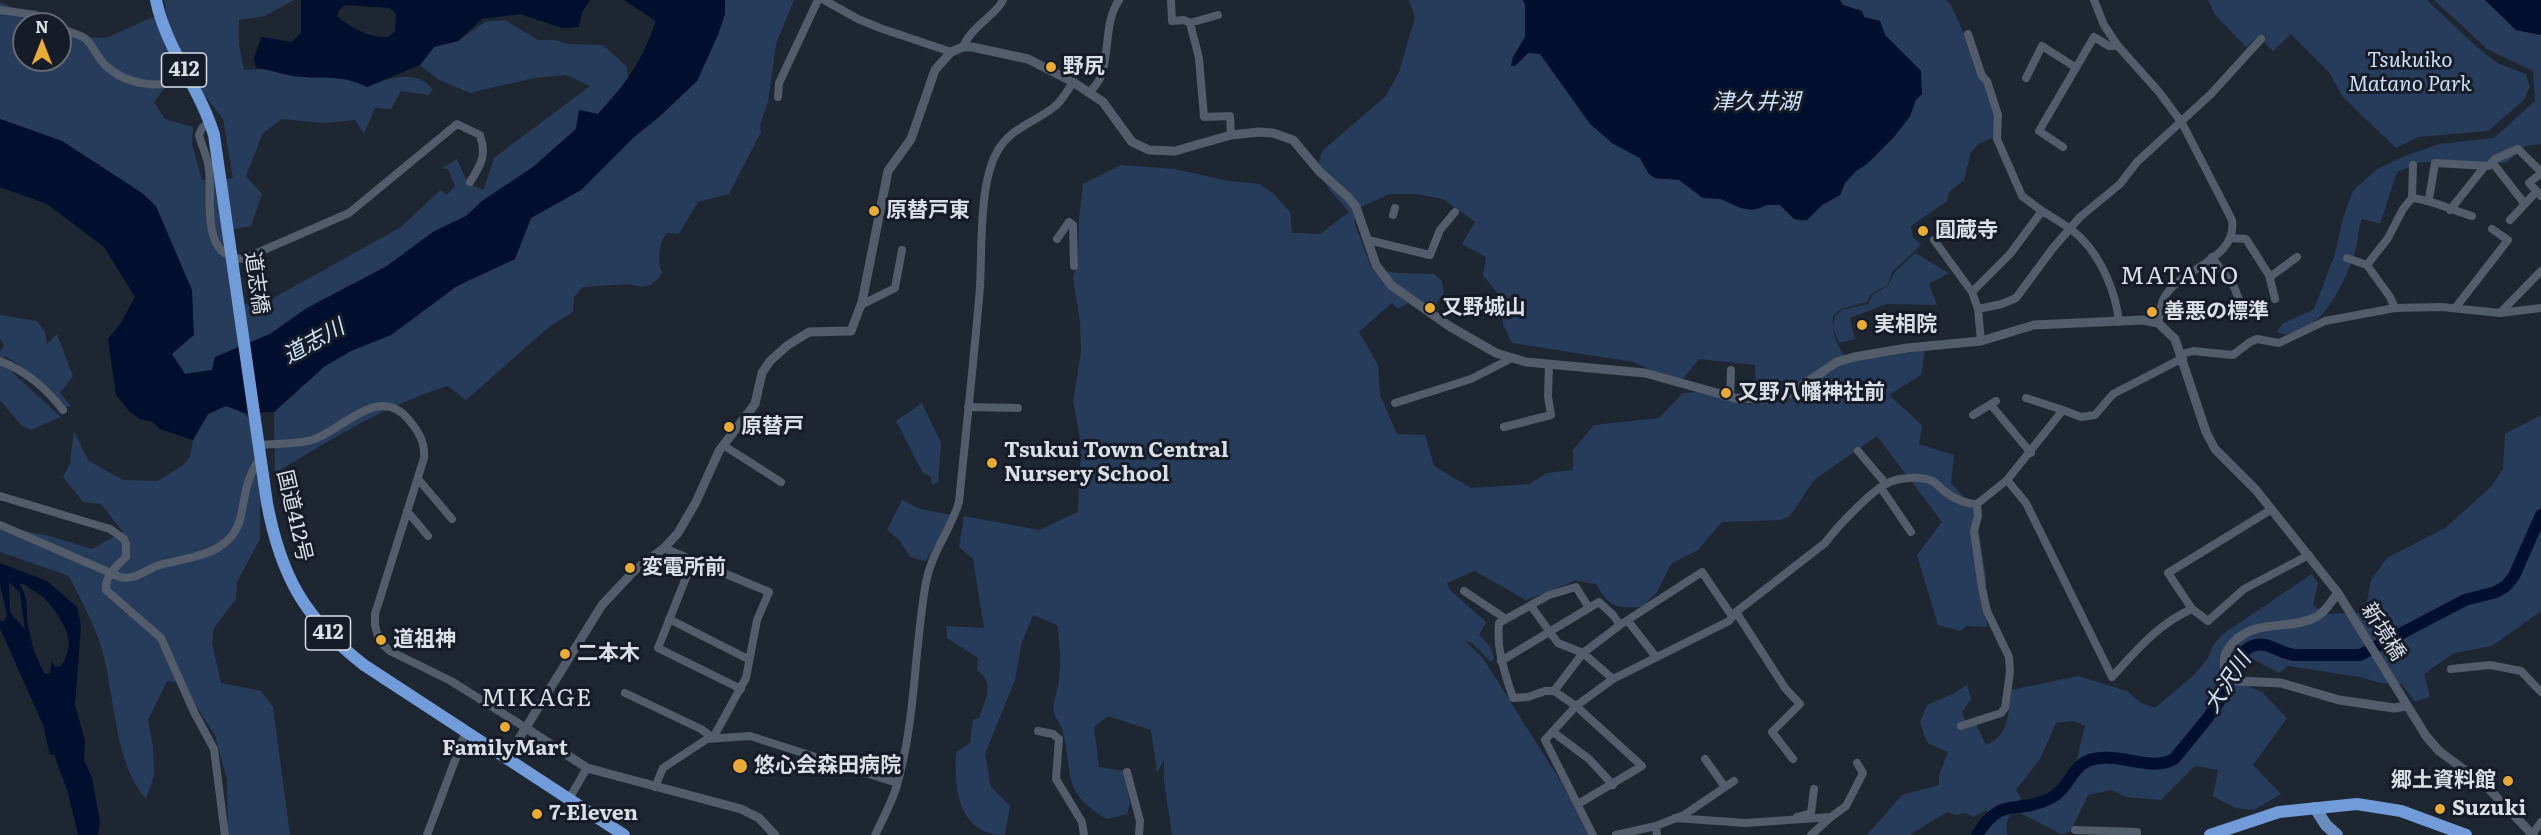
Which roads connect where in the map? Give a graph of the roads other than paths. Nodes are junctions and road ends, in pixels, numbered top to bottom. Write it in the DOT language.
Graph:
graph roads {
  1 [pos="156,0"];
  2 [pos="818,0"];
  3 [pos="824,0"];
  4 [pos="1003,0"];
  5 [pos="1119,0"];
  6 [pos="1171,0"];
  7 [pos="2094,0"];
  8 [pos="1218,15"];
  9 [pos="1190,23"];
  10 [pos="72,34"];
  11 [pos="1968,34"];
  12 [pos="2261,39"];
  13 [pos="2118,46"];
  14 [pos="963,47"];
  15 [pos="951,52"];
  16 [pos="2075,67"];
  17 [pos="187,75"];
  18 [pos="2026,78"];
  19 [pos="1073,82"];
  20 [pos="1090,92"];
  21 [pos="778,97"];
  22 [pos="210,122"];
  23 [pos="2182,123"];
  24 [pos="1231,135"];
  25 [pos="2063,147"];
  26 [pos="2488,164"];
  27 [pos="2413,165"];
  28 [pos="2541,172"];
  29 [pos="470,182"];
  30 [pos="2539,194"];
  31 [pos="2412,198"];
  32 [pos="2429,199"];
  33 [pos="2524,203"];
  34 [pos="2450,210"];
  35 [pos="2042,211"];
  36 [pos="1455,212"];
  37 [pos="2472,216"];
  38 [pos="2510,220"];
  39 [pos="2070,229"];
  40 [pos="2492,229"];
  41 [pos="2231,238"];
  42 [pos="1058,239"];
  43 [pos="1368,240"];
  44 [pos="1934,240"];
  45 [pos="902,250"];
  46 [pos="2212,257"];
  47 [pos="2297,257"];
  48 [pos="2347,258"];
  49 [pos="2367,265"];
  50 [pos="1074,266"];
  51 [pos="2541,271"];
  52 [pos="2270,277"];
  53 [pos="1972,292"];
  54 [pos="2275,298"];
  55 [pos="861,305"];
  56 [pos="2456,307"];
  57 [pos="2395,308"];
  58 [pos="2541,308"];
  59 [pos="1978,309"];
  60 [pos="2500,313"];
  61 [pos="2246,316"];
  62 [pos="2119,322"];
  63 [pos="2158,323"];
  64 [pos="1981,341"];
  65 [pos="2183,356"];
  66 [pos="1512,358"];
  67 [pos="0,361"];
  68 [pos="1549,364"];
  69 [pos="1731,370"];
  70 [pos="1730,397"];
  71 [pos="2026,398"];
  72 [pos="1395,403"];
  73 [pos="968,407"];
  74 [pos="1018,408"];
  75 [pos="63,410"];
  76 [pos="2063,410"];
  77 [pos="1973,415"];
  78 [pos="1504,428"];
  79 [pos="257,432"];
  80 [pos="723,445"];
  81 [pos="260,451"];
  82 [pos="1858,451"];
  83 [pos="2031,453"];
  84 [pos="418,479"];
  85 [pos="2007,480"];
  86 [pos="781,482"];
  87 [pos="1884,486"];
  88 [pos="0,496"];
  89 [pos="1977,504"];
  90 [pos="2272,509"];
  91 [pos="407,511"];
  92 [pos="452,519"];
  93 [pos="0,525"];
  94 [pos="1911,532"];
  95 [pos="428,536"];
  96 [pos="664,548"];
  97 [pos="2309,555"];
  98 [pos="693,560"];
  99 [pos="1464,591"];
  100 [pos="2338,595"];
  101 [pos="1531,606"];
  102 [pos="1589,608"];
  103 [pos="2192,609"];
  104 [pos="1734,614"];
  105 [pos="669,619"];
  106 [pos="1506,619"];
  107 [pos="1624,623"];
  108 [pos="1548,632"];
  109 [pos="1583,653"];
  110 [pos="1656,657"];
  111 [pos="748,659"];
  112 [pos="1501,661"];
  113 [pos="2451,669"];
  114 [pos="1613,679"];
  115 [pos="741,689"];
  116 [pos="1554,691"];
  117 [pos="2541,692"];
  118 [pos="626,693"];
  119 [pos="1576,706"];
  120 [pos="2407,706"];
  121 [pos="1961,726"];
  122 [pos="526,728"];
  123 [pos="466,731"];
  124 [pos="1038,731"];
  125 [pos="1553,732"];
  126 [pos="712,738"];
  127 [pos="507,758"];
  128 [pos="1705,759"];
  129 [pos="1793,759"];
  130 [pos="1857,763"];
  131 [pos="587,768"];
  132 [pos="1127,772"];
  133 [pos="1734,781"];
  134 [pos="897,783"];
  135 [pos="1612,785"];
  136 [pos="655,787"];
  137 [pos="1725,787"];
  138 [pos="1814,789"];
  139 [pos="569,799"];
  140 [pos="1578,804"];
  141 [pos="2315,808"];
  142 [pos="1831,817"];
  143 [pos="1675,818"];
  144 [pos="1790,821"];
  145 [pos="2541,822"];
  146 [pos="1656,826"];
  147 [pos="2075,830"];
  148 [pos="1632,833"];
  149 [pos="225,835"];
  150 [pos="427,835"];
  151 [pos="624,835"];
  152 [pos="775,835"];
  153 [pos="875,835"];
  154 [pos="1084,835"];
  155 [pos="1139,835"];
  156 [pos="1593,835"];
  157 [pos="1616,835"];
  158 [pos="1657,835"];
  159 [pos="1811,835"];
  160 [pos="2137,835"];
  161 [pos="2210,835"];
  162 [pos="2337,835"];
  163 [pos="2466,835"];
  164 [pos="2532,835"];
  1 -- 17 [label="highway, 412"];
  2 -- 21 [label="street"];
  3 -- 15 [label="street"];
  4 -- 14 [label="street"];
  5 -- 20 [label="street"];
  6 -- 9 [label="street"];
  7 -- 13 [label="street"];
  8 -- 9 [label="street"];
  9 -- 24 [label="street"];
  10 -- 17 [label="street"];
  11 -- 35 [label="street"];
  12 -- 23 [label="street"];
  13 -- 16 [label="street"];
  13 -- 23 [label="street"];
  14 -- 15 [label="street"];
  14 -- 19 [label="street"];
  15 -- 55 [label="street"];
  16 -- 18 [label="street"];
  16 -- 25 [label="street"];
  17 -- 22 [label="highway, 412"];
  19 -- 20 [label="street"];
  19 -- 73 [label="street"];
  20 -- 24 [label="street"];
  22 -- 29 [label="street"];
  22 -- 79 [label="highway, 道志橋 / 412"];
  23 -- 39 [label="street"];
  23 -- 41 [label="street"];
  24 -- 43 [label="street"];
  26 -- 28 [label="street"];
  26 -- 32 [label="street"];
  26 -- 33 [label="street"];
  26 -- 34 [label="street"];
  27 -- 31 [label="street"];
  28 -- 30 [label="street"];
  30 -- 33 [label="street"];
  31 -- 32 [label="street"];
  31 -- 49 [label="street"];
  32 -- 34 [label="street"];
  33 -- 38 [label="street"];
  34 -- 37 [label="street"];
  35 -- 39 [label="street"];
  35 -- 53 [label="street"];
  36 -- 43 [label="street"];
  39 -- 59 [label="street"];
  39 -- 62 [label="street"];
  40 -- 56 [label="street"];
  41 -- 46 [label="street"];
  41 -- 52 [label="street"];
  42 -- 50 [label="street"];
  43 -- 66 [label="street"];
  44 -- 53 [label="street"];
  45 -- 55 [label="street"];
  46 -- 61 [label="street"];
  46 -- 63 [label="street"];
  47 -- 52 [label="street"];
  48 -- 49 [label="street"];
  49 -- 57 [label="street"];
  51 -- 60 [label="street"];
  52 -- 54 [label="street"];
  53 -- 59 [label="street"];
  55 -- 80 [label="street"];
  56 -- 57 [label="street"];
  56 -- 60 [label="street"];
  57 -- 65 [label="street"];
  58 -- 60 [label="street"];
  59 -- 64 [label="street"];
  62 -- 63 [label="street"];
  62 -- 64 [label="street"];
  63 -- 65 [label="street, 新境橋"];
  64 -- 70 [label="street"];
  65 -- 76 [label="street"];
  65 -- 90 [label="street, 新境橋"];
  66 -- 68 [label="street"];
  66 -- 72 [label="street"];
  67 -- 75 [label="street"];
  68 -- 70 [label="street"];
  68 -- 78 [label="street"];
  69 -- 70 [label="street"];
  71 -- 76 [label="street"];
  73 -- 74 [label="street"];
  73 -- 134 [label="street"];
  76 -- 83 [label="street"];
  77 -- 83 [label="street"];
  79 -- 81 [label="highway, 国道412号 / 412"];
  80 -- 86 [label="street"];
  80 -- 96 [label="street"];
  81 -- 84 [label="street"];
  81 -- 93 [label="street"];
  81 -- 123 [label="highway, 国道412号 / 412"];
  82 -- 87 [label="street"];
  83 -- 85 [label="street"];
  84 -- 91 [label="street"];
  84 -- 92 [label="street"];
  85 -- 89 [label="street"];
  85 -- 103 [label="street"];
  87 -- 89 [label="street"];
  87 -- 94 [label="street"];
  87 -- 104 [label="street"];
  88 -- 149 [label="street"];
  89 -- 121 [label="street"];
  90 -- 97 [label="street, 新境橋"];
  90 -- 103 [label="street"];
  91 -- 95 [label="street"];
  91 -- 122 [label="street"];
  96 -- 98 [label="street"];
  96 -- 122 [label="street"];
  97 -- 100 [label="street, 新境橋"];
  97 -- 103 [label="street"];
  98 -- 105 [label="street"];
  98 -- 111 [label="street"];
  99 -- 106 [label="street"];
  100 -- 120 [label="street, 新境橋"];
  100 -- 120 [label="street"];
  101 -- 102 [label="street"];
  101 -- 106 [label="street"];
  101 -- 108 [label="street"];
  102 -- 107 [label="street"];
  102 -- 108 [label="street"];
  104 -- 107 [label="street"];
  104 -- 110 [label="street"];
  104 -- 129 [label="street"];
  105 -- 111 [label="street"];
  105 -- 115 [label="street"];
  106 -- 112 [label="street"];
  107 -- 109 [label="street"];
  107 -- 110 [label="street"];
  108 -- 109 [label="street"];
  108 -- 112 [label="street"];
  109 -- 114 [label="street"];
  109 -- 116 [label="street"];
  110 -- 114 [label="street"];
  111 -- 115 [label="street"];
  112 -- 116 [label="street"];
  113 -- 117 [label="street"];
  114 -- 119 [label="street"];
  115 -- 126 [label="street"];
  116 -- 119 [label="street"];
  118 -- 126 [label="street"];
  119 -- 125 [label="street"];
  119 -- 135 [label="street"];
  120 -- 164 [label="street, 新境橋"];
  122 -- 127 [label="street"];
  122 -- 131 [label="street"];
  123 -- 127 [label="highway, 国道412号 / 412"];
  123 -- 150 [label="street"];
  124 -- 154 [label="street"];
  125 -- 135 [label="street"];
  125 -- 140 [label="street"];
  126 -- 134 [label="street"];
  126 -- 136 [label="street"];
  127 -- 139 [label="highway, 国道412号 / 412"];
  128 -- 137 [label="street"];
  130 -- 142 [label="street"];
  131 -- 136 [label="street"];
  131 -- 139 [label="street"];
  132 -- 155 [label="street"];
  133 -- 137 [label="street"];
  134 -- 153 [label="street"];
  135 -- 140 [label="street"];
  136 -- 152 [label="street"];
  137 -- 143 [label="street"];
  138 -- 144 [label="street"];
  139 -- 151 [label="highway, 国道412号 / 412"];
  140 -- 156 [label="street"];
  141 -- 161 [label="highway"];
  141 -- 162 [label="main road"];
  141 -- 163 [label="highway"];
  142 -- 144 [label="street"];
  142 -- 159 [label="street"];
  143 -- 144 [label="street"];
  143 -- 146 [label="street"];
  145 -- 164 [label="street"];
  146 -- 148 [label="street"];
  146 -- 158 [label="street"];
  147 -- 160 [label="street"];
  148 -- 157 [label="street"];
}
